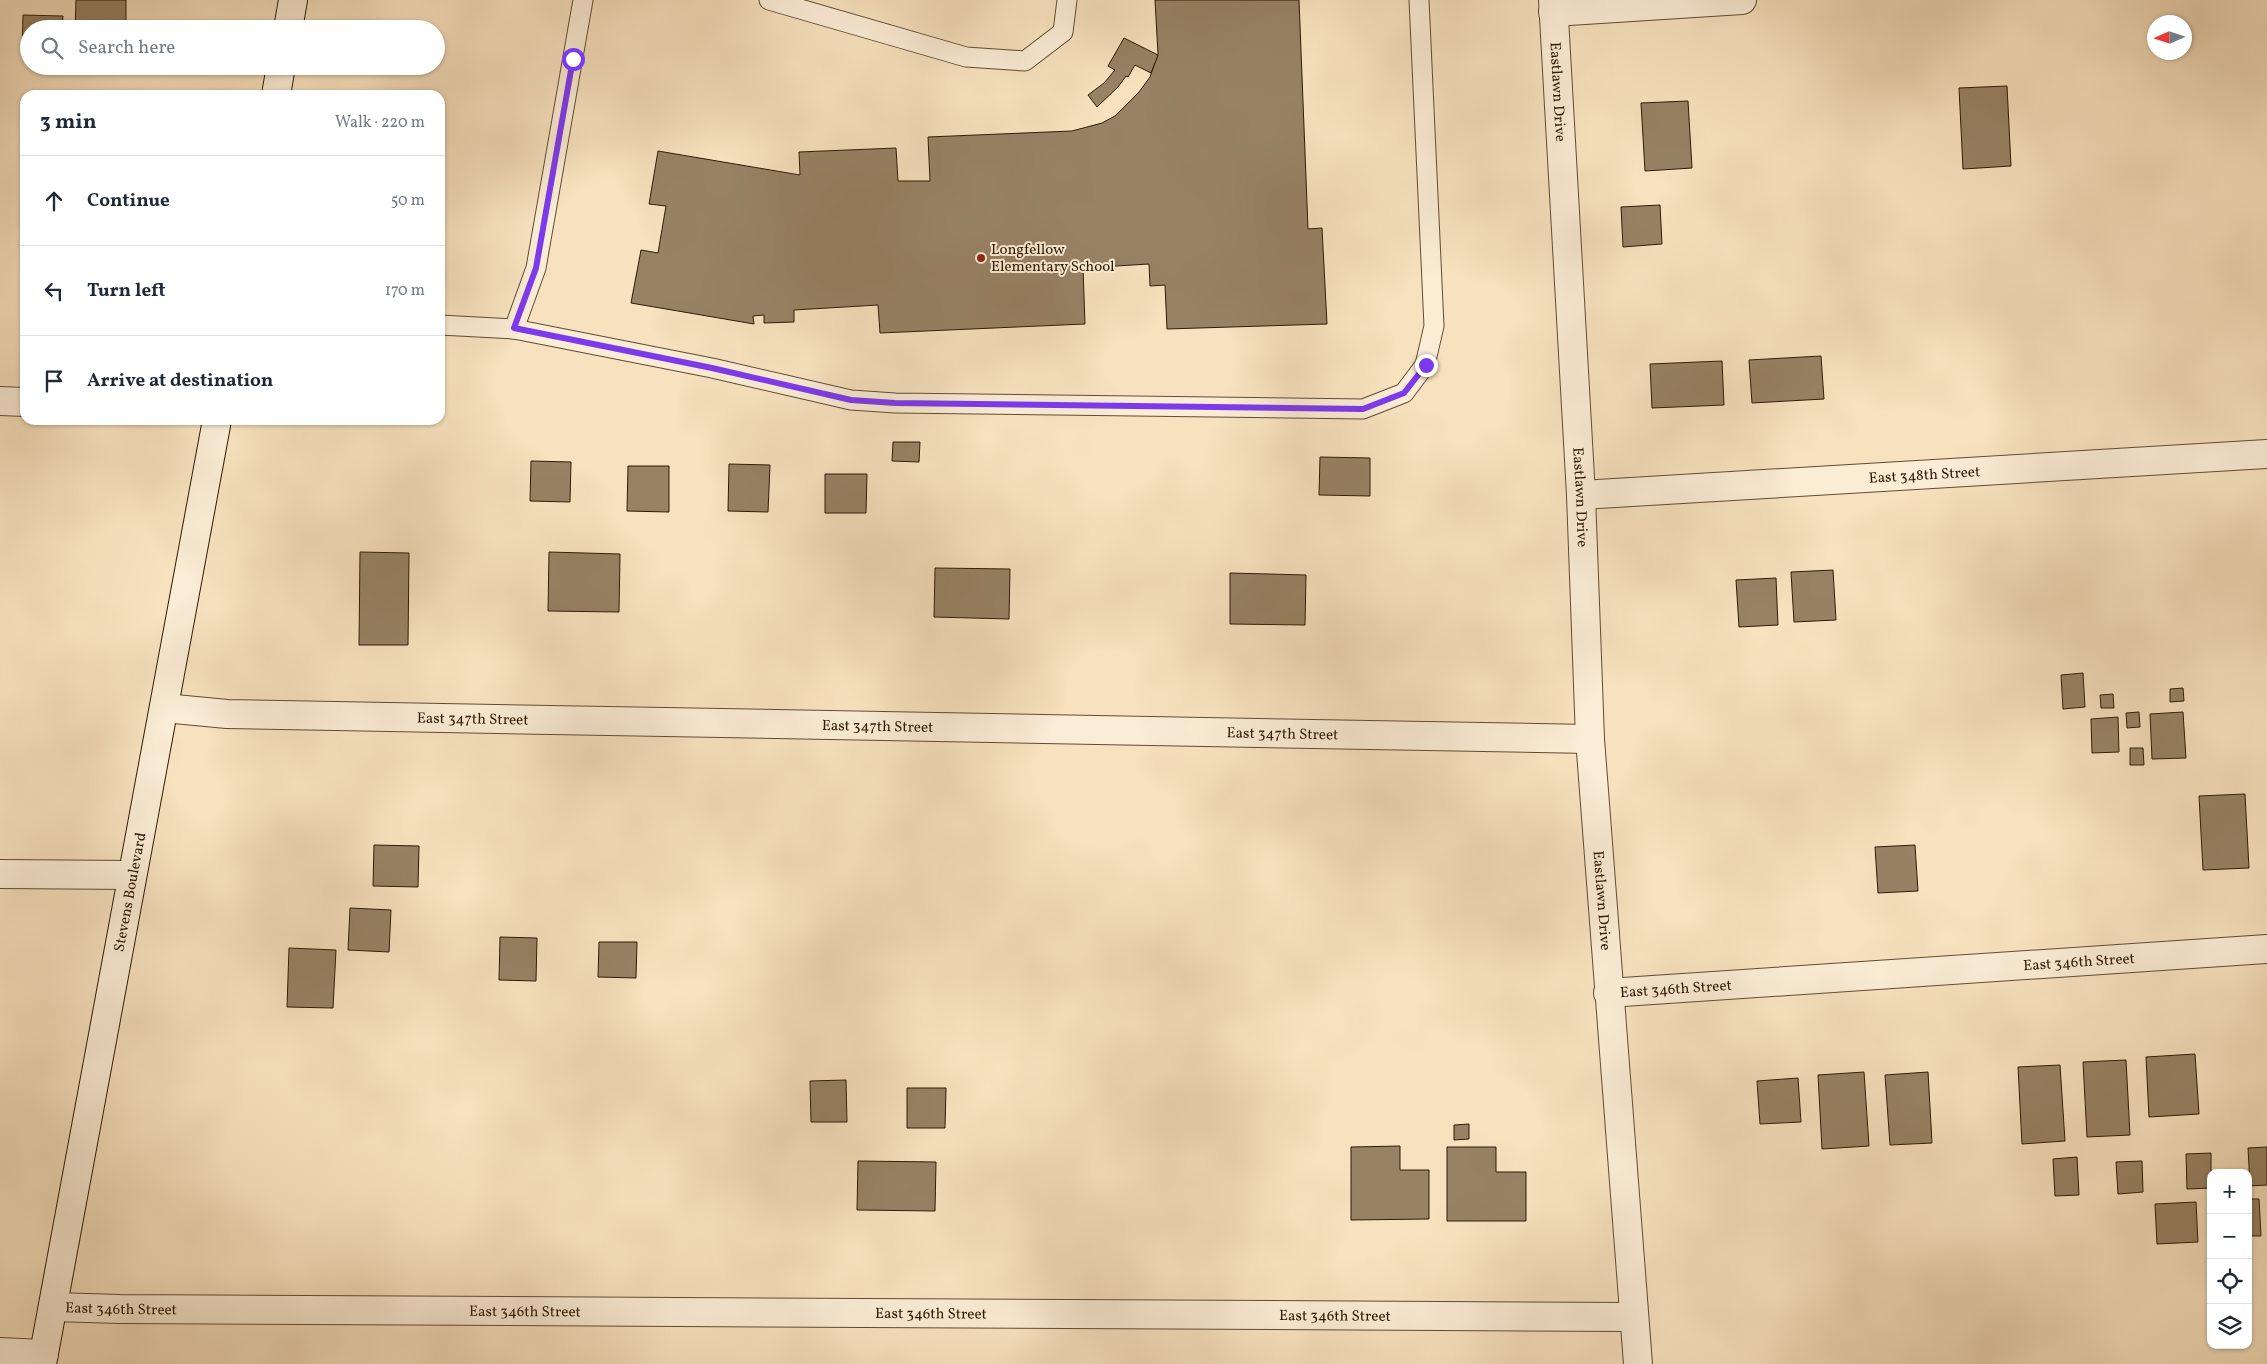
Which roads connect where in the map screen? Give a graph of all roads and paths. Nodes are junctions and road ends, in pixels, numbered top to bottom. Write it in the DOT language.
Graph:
graph roads {
  1 [pos="293,0"];
  2 [pos="583,0"];
  3 [pos="769,0"];
  4 [pos="1067,0"];
  5 [pos="1419,0"];
  6 [pos="1742,0"];
  7 [pos="1553,6"];
  8 [pos="290,20"];
  9 [pos="279,75"];
  10 [pos="277,90"];
  11 [pos="445,325"];
  12 [pos="514,328"];
  13 [pos="0,402"];
  14 [pos="20,402"];
  15 [pos="216,425"];
  16 [pos="2267,454"];
  17 [pos="1581,495"];
  18 [pos="164,708"];
  19 [pos="1590,739"];
  20 [pos="0,874"];
  21 [pos="132,875"];
  22 [pos="2267,948"];
  23 [pos="1608,993"];
  24 [pos="53,1307"];
  25 [pos="1633,1317"];
  26 [pos="0,1352"];
  27 [pos="43,1359"];
  28 [pos="1638,1364"];
  1 -- 8 [label="street"];
  2 -- 12 [label="lane"];
  3 -- 4 [label="lane"];
  5 -- 12 [label="lane"];
  6 -- 7 [label="street"];
  7 -- 17 [label="street, Eastlawn Drive"];
  9 -- 10 [label="street"];
  11 -- 12 [label="lane"];
  13 -- 14 [label="street"];
  15 -- 18 [label="street, Stevens Boulevard"];
  16 -- 17 [label="street, East 348th Street"];
  17 -- 19 [label="street, Eastlawn Drive"];
  18 -- 19 [label="street, East 347th Street"];
  18 -- 21 [label="street, Stevens Boulevard"];
  19 -- 23 [label="street, Eastlawn Drive"];
  20 -- 21 [label="street"];
  21 -- 24 [label="street, Stevens Boulevard"];
  22 -- 23 [label="street, East 346th Street"];
  23 -- 25 [label="street, East 346th Street"];
  24 -- 25 [label="street, East 346th Street"];
  24 -- 27 [label="street, Stevens Boulevard"];
  25 -- 28 [label="street"];
  26 -- 27 [label="street"];
}
